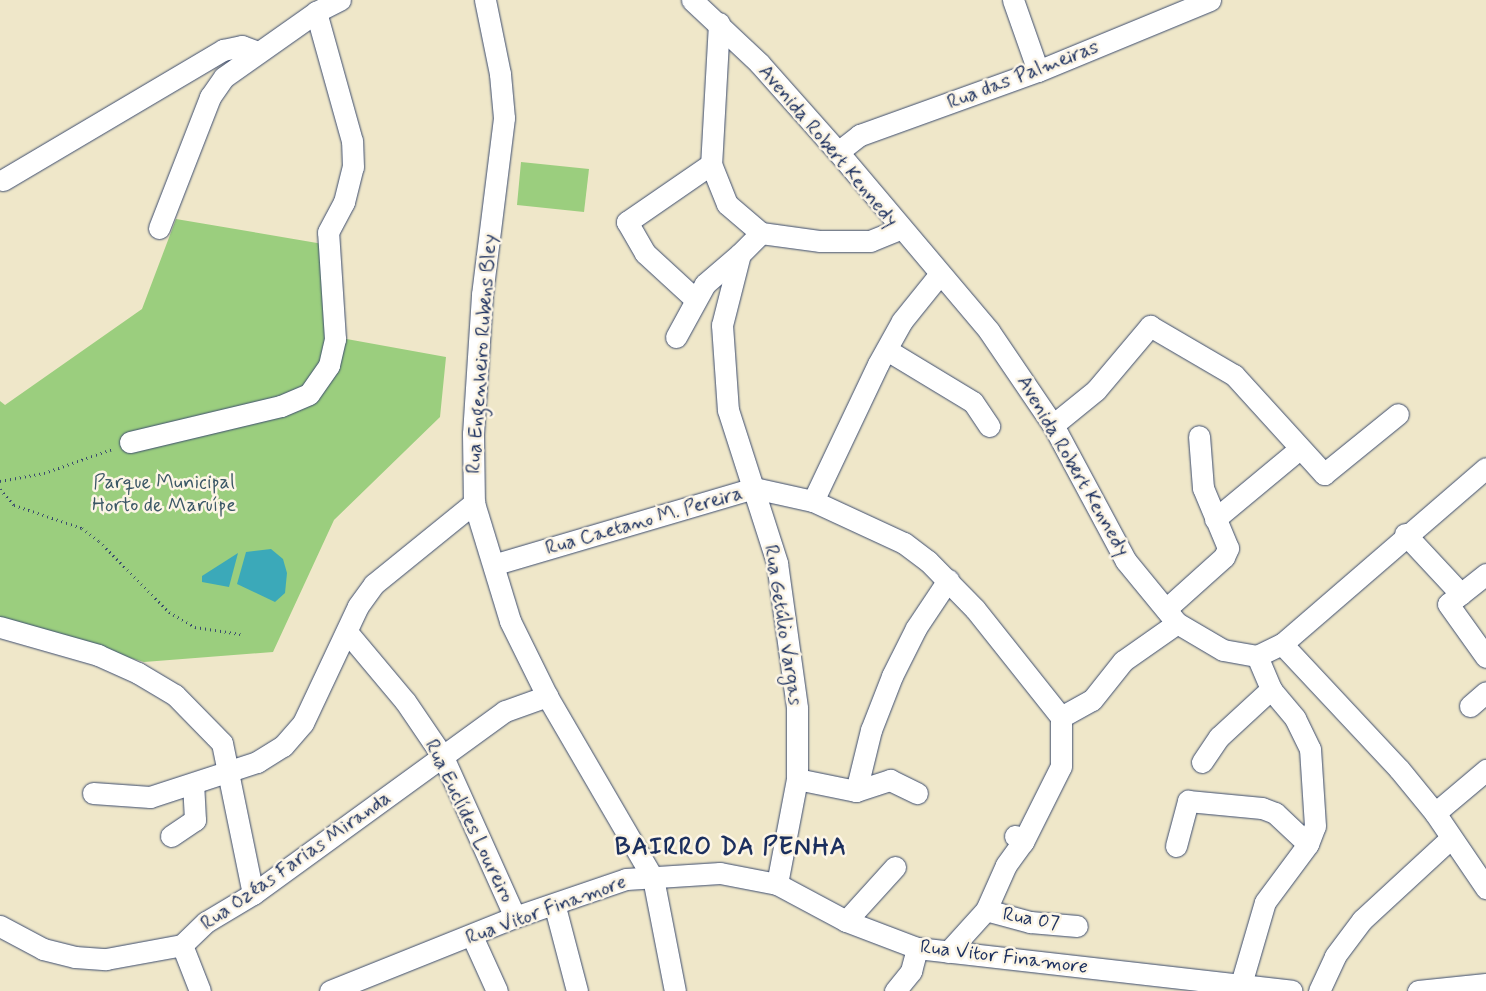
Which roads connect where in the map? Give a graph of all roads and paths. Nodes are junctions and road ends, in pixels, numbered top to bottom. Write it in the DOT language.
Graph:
graph roads {
  1 [pos="340,0"];
  2 [pos="485,0"];
  3 [pos="692,0"];
  4 [pos="1013,0"];
  5 [pos="1210,0"];
  6 [pos="316,12"];
  7 [pos="719,23"];
  8 [pos="258,52"];
  9 [pos="1038,72"];
  10 [pos="838,152"];
  11 [pos="712,164"];
  12 [pos="3,180"];
  13 [pos="159,228"];
  14 [pos="899,229"];
  15 [pos="761,233"];
  16 [pos="740,254"];
  17 [pos="939,275"];
  18 [pos="695,299"];
  19 [pos="676,337"];
  20 [pos="887,350"];
  21 [pos="1398,414"];
  22 [pos="1053,425"];
  23 [pos="989,426"];
  24 [pos="1199,436"];
  25 [pos="130,442"];
  26 [pos="1298,450"];
  27 [pos="1486,468"];
  28 [pos="0,481"];
  29 [pos="0,488"];
  30 [pos="754,488"];
  31 [pos="813,502"];
  32 [pos="474,503"];
  33 [pos="1215,519"];
  34 [pos="1405,534"];
  35 [pos="496,564"];
  36 [pos="1486,574"];
  37 [pos="948,580"];
  38 [pos="1455,599"];
  39 [pos="1171,616"];
  40 [pos="0,627"];
  41 [pos="348,632"];
  42 [pos="240,634"];
  43 [pos="1282,644"];
  44 [pos="1257,656"];
  45 [pos="1486,657"];
  46 [pos="1271,689"];
  47 [pos="547,696"];
  48 [pos="1061,717"];
  49 [pos="443,757"];
  50 [pos="1202,762"];
  51 [pos="1486,770"];
  52 [pos="228,772"];
  53 [pos="798,779"];
  54 [pos="193,786"];
  55 [pos="856,791"];
  56 [pos="93,793"];
  57 [pos="916,793"];
  58 [pos="1435,813"];
  59 [pos="171,836"];
  60 [pos="1451,838"];
  61 [pos="1308,844"];
  62 [pos="1176,846"];
  63 [pos="895,867"];
  64 [pos="653,878"];
  65 [pos="778,884"];
  66 [pos="1486,888"];
  67 [pos="253,894"];
  68 [pos="555,907"];
  69 [pos="986,910"];
  70 [pos="515,917"];
  71 [pos="846,921"];
  72 [pos="0,926"];
  73 [pos="1077,926"];
  74 [pos="472,936"];
  75 [pos="182,945"];
  76 [pos="917,948"];
  77 [pos="948,952"];
  78 [pos="1486,984"];
  79 [pos="1249,987"];
  80 [pos="200,991"];
  81 [pos="330,991"];
  82 [pos="497,991"];
  83 [pos="578,991"];
  84 [pos="675,991"];
  85 [pos="895,991"];
  86 [pos="1292,991"];
  87 [pos="1319,991"];
  88 [pos="1418,991"];
  1 -- 6 [label="street"];
  2 -- 32 [label="street, Rua Engenheiro Rubens Bley"];
  3 -- 7 [label="street, Avenida Robert Kennedy"];
  4 -- 9 [label="street"];
  5 -- 9 [label="street, Rua das Palmeiras"];
  6 -- 8 [label="street"];
  6 -- 25 [label="street"];
  7 -- 10 [label="street, Avenida Robert Kennedy"];
  7 -- 11 [label="street"];
  8 -- 12 [label="street"];
  8 -- 13 [label="street"];
  9 -- 10 [label="street, Rua das Palmeiras"];
  10 -- 14 [label="street, Avenida Robert Kennedy"];
  11 -- 15 [label="street"];
  11 -- 18 [label="street"];
  14 -- 15 [label="street"];
  14 -- 17 [label="street, Avenida Robert Kennedy"];
  15 -- 16 [label="street"];
  16 -- 18 [label="street"];
  16 -- 30 [label="street, Rua Getúlio Vargas"];
  17 -- 20 [label="street"];
  17 -- 22 [label="street, Avenida Robert Kennedy"];
  18 -- 19 [label="street"];
  20 -- 23 [label="street"];
  20 -- 31 [label="street"];
  21 -- 26 [label="street"];
  22 -- 26 [label="street"];
  22 -- 39 [label="street, Avenida Robert Kennedy"];
  24 -- 33 [label="street"];
  25 -- 28 [label="path"];
  26 -- 33 [label="street"];
  27 -- 34 [label="street"];
  29 -- 42 [label="path"];
  30 -- 31 [label="street, Rua Caetano M. Pereira"];
  30 -- 35 [label="street, Rua Caetano M. Pereira"];
  30 -- 53 [label="street, Rua Getúlio Vargas"];
  31 -- 37 [label="street, Rua Caetano M. Pereira"];
  32 -- 35 [label="street, Rua Engenheiro Rubens Bley"];
  32 -- 41 [label="street"];
  33 -- 39 [label="street"];
  34 -- 38 [label="street"];
  34 -- 43 [label="street"];
  35 -- 47 [label="street, Rua Engenheiro Rubens Bley"];
  36 -- 38 [label="street"];
  37 -- 48 [label="street, Rua Caetano M. Pereira"];
  37 -- 55 [label="street"];
  38 -- 45 [label="street"];
  39 -- 44 [label="street, Avenida Robert Kennedy"];
  39 -- 48 [label="street"];
  40 -- 52 [label="street"];
  41 -- 49 [label="street, Rua Euclídes Loureiro"];
  41 -- 52 [label="street"];
  43 -- 44 [label="street"];
  43 -- 58 [label="street"];
  44 -- 46 [label="street"];
  46 -- 50 [label="street"];
  46 -- 61 [label="street"];
  47 -- 49 [label="street, Rua Ozéas Farias Miranda"];
  47 -- 64 [label="street, Rua Engenheiro Rubens Bley"];
  48 -- 69 [label="street, Rua 07"];
  49 -- 67 [label="street, Rua Ozéas Farias Miranda"];
  49 -- 70 [label="street, Rua Euclídes Loureiro"];
  51 -- 58 [label="street"];
  52 -- 54 [label="street"];
  52 -- 67 [label="street"];
  53 -- 55 [label="street"];
  53 -- 65 [label="street, Rua Getúlio Vargas"];
  54 -- 56 [label="street"];
  54 -- 59 [label="street"];
  55 -- 57 [label="street"];
  58 -- 60 [label="street"];
  60 -- 66 [label="street"];
  60 -- 87 [label="street"];
  61 -- 62 [label="street"];
  61 -- 79 [label="street"];
  63 -- 71 [label="street"];
  64 -- 65 [label="street, Rua Vitor Finamore"];
  64 -- 68 [label="street, Rua Vitor Finamore"];
  64 -- 84 [label="street, Rua Engenheiro Rubens Bley"];
  65 -- 71 [label="street, Rua Vitor Finamore"];
  67 -- 75 [label="street, Rua Ozéas Farias Miranda"];
  68 -- 70 [label="street, Rua Vitor Finamore"];
  68 -- 83 [label="street"];
  69 -- 73 [label="street, Rua 07"];
  69 -- 77 [label="street, Rua 07"];
  70 -- 74 [label="street, Rua Vitor Finamore"];
  71 -- 76 [label="street, Rua Vitor Finamore"];
  72 -- 75 [label="street, Rua Ozéas Farias Miranda"];
  74 -- 81 [label="street, Rua Vitor Finamore"];
  74 -- 82 [label="street"];
  75 -- 80 [label="street"];
  76 -- 77 [label="street, Rua Vitor Finamore"];
  76 -- 85 [label="street"];
  77 -- 79 [label="street, Rua Vitor Finamore"];
  78 -- 88 [label="street"];
  79 -- 86 [label="street, Rua Vitor Finamore"];
}
